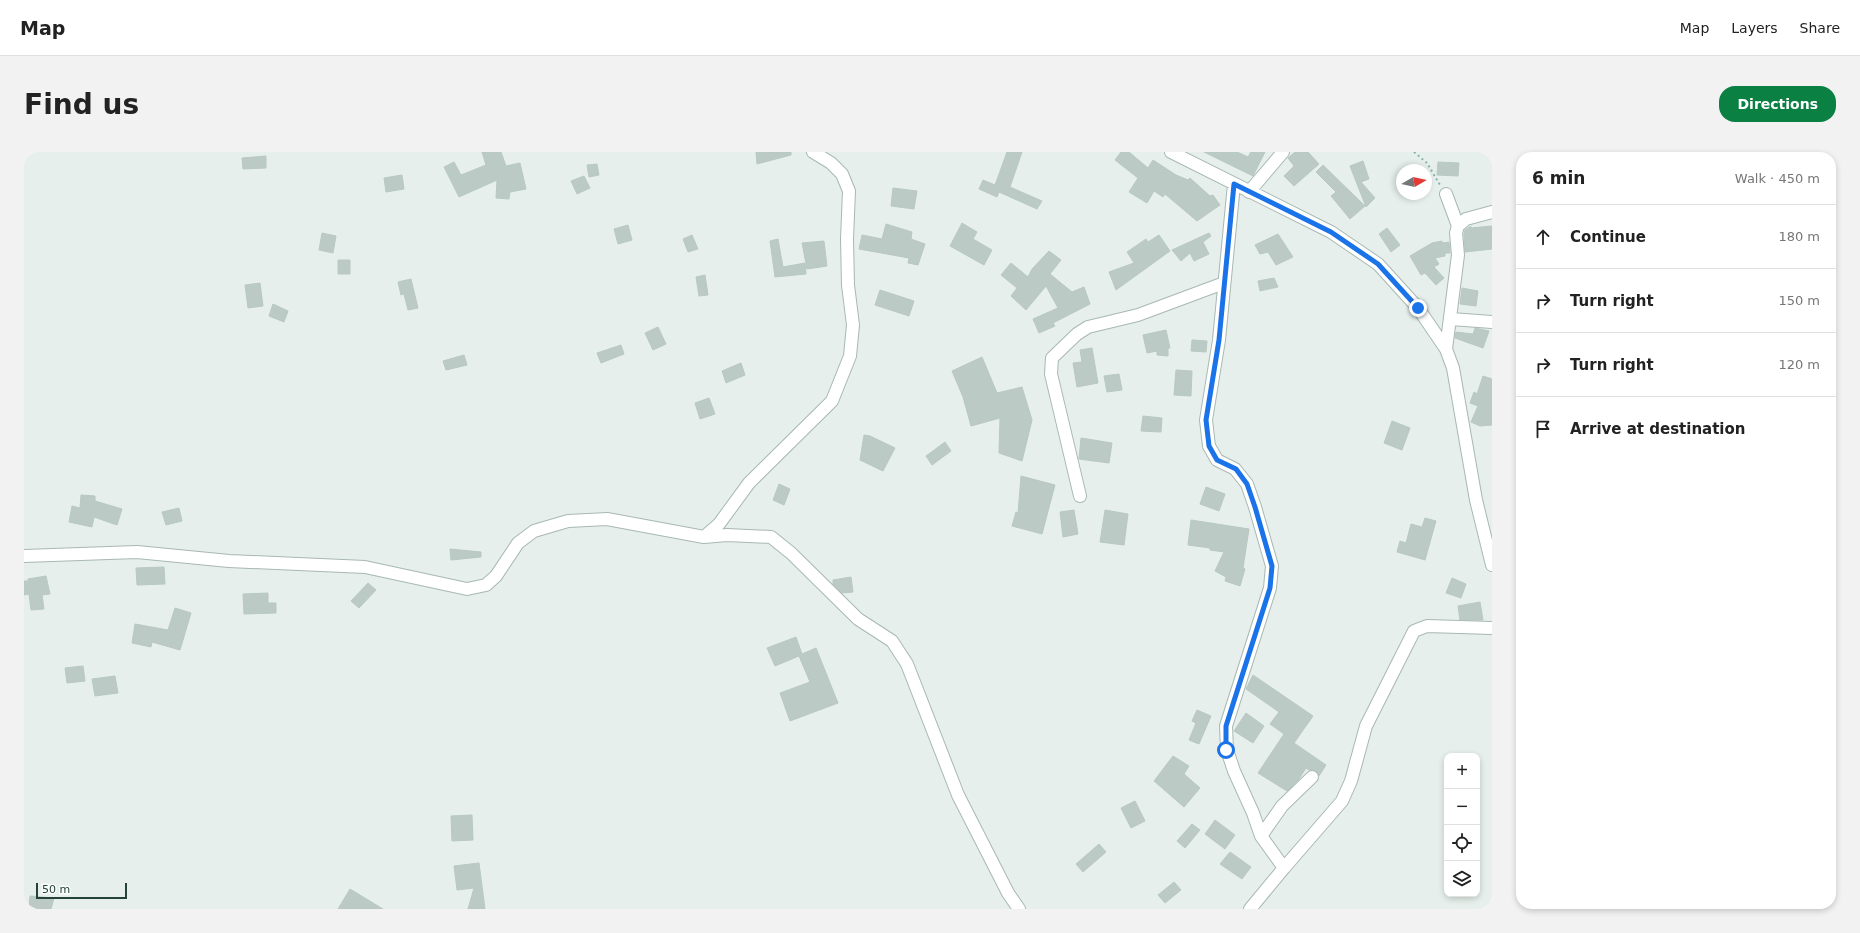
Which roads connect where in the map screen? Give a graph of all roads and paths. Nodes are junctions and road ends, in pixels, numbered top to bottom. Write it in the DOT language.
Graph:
graph roads {
  1 [pos="814,152"];
  2 [pos="1171,152"];
  3 [pos="1283,152"];
  4 [pos="1414,152"];
  5 [pos="1234,184"];
  6 [pos="1248,192"];
  7 [pos="1446,194"];
  8 [pos="1492,212"];
  9 [pos="1458,226"];
  10 [pos="1224,283"];
  11 [pos="1451,319"];
  12 [pos="1492,322"];
  13 [pos="1446,349"];
  14 [pos="1080,496"];
  15 [pos="704,537"];
  16 [pos="24,556"];
  17 [pos="1492,565"];
  18 [pos="1492,628"];
  19 [pos="1312,777"];
  20 [pos="1262,836"];
  21 [pos="1284,868"];
  22 [pos="1020,909"];
  23 [pos="1250,909"];
  1 -- 15 [label="street"];
  2 -- 5 [label="street"];
  3 -- 6 [label="street"];
  4 -- 7 [label="path"];
  5 -- 6 [label="street"];
  5 -- 10 [label="street"];
  6 -- 13 [label="street"];
  7 -- 9 [label="street"];
  8 -- 9 [label="street"];
  9 -- 11 [label="street"];
  10 -- 14 [label="street"];
  10 -- 20 [label="street"];
  11 -- 12 [label="street"];
  11 -- 13 [label="street"];
  13 -- 17 [label="street"];
  15 -- 16 [label="street"];
  15 -- 22 [label="street"];
  18 -- 21 [label="street"];
  19 -- 20 [label="street"];
  20 -- 21 [label="street"];
  21 -- 23 [label="street"];
}
